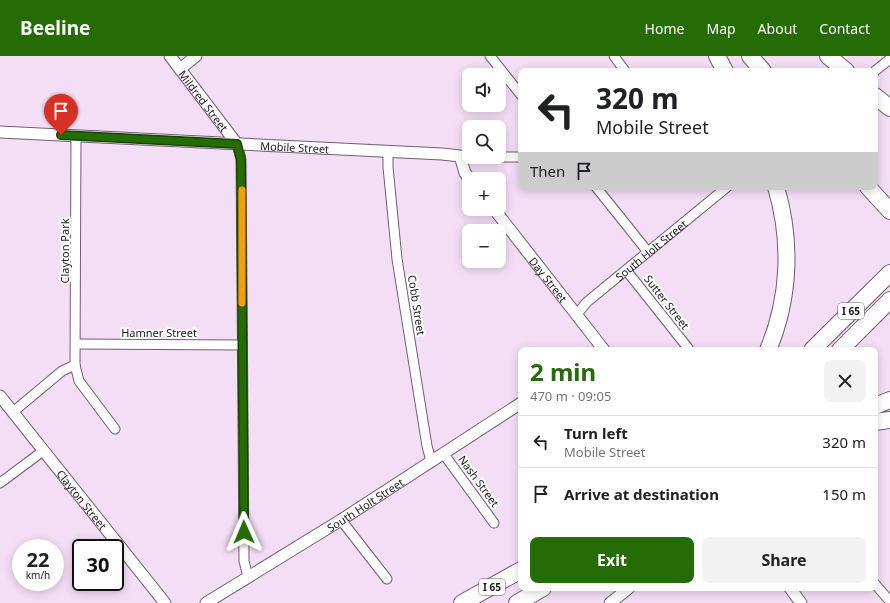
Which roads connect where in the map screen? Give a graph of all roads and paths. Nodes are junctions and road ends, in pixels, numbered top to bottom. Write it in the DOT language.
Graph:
graph roads {
  1 [pos="170,56"];
  2 [pos="196,56"];
  3 [pos="490,56"];
  4 [pos="614,56"];
  5 [pos="717,56"];
  6 [pos="750,56"];
  7 [pos="830,58"];
  8 [pos="890,59"];
  9 [pos="623,68"];
  10 [pos="723,68"];
  11 [pos="760,68"];
  12 [pos="842,68"];
  13 [pos="180,69"];
  14 [pos="878,69"];
  15 [pos="518,91"];
  16 [pos="0,132"];
  17 [pos="76,136"];
  18 [pos="237,144"];
  19 [pos="388,152"];
  20 [pos="462,156"];
  21 [pos="506,157"];
  22 [pos="518,157"];
  23 [pos="598,190"];
  24 [pos="720,190"];
  25 [pos="871,190"];
  26 [pos="878,190"];
  27 [pos="778,192"];
  28 [pos="890,200"];
  29 [pos="890,211"];
  30 [pos="500,216"];
  31 [pos="648,252"];
  32 [pos="626,270"];
  33 [pos="890,273"];
  34 [pos="890,300"];
  35 [pos="577,314"];
  36 [pos="76,344"];
  37 [pos="242,344"];
  38 [pos="601,347"];
  39 [pos="687,347"];
  40 [pos="769,347"];
  41 [pos="815,347"];
  42 [pos="843,347"];
  43 [pos="75,365"];
  44 [pos="0,396"];
  45 [pos="890,400"];
  46 [pos="518,405"];
  47 [pos="878,405"];
  48 [pos="13,412"];
  49 [pos="890,420"];
  50 [pos="878,422"];
  51 [pos="115,429"];
  52 [pos="43,450"];
  53 [pos="443,453"];
  54 [pos="431,460"];
  55 [pos="0,483"];
  56 [pos="341,520"];
  57 [pos="494,523"];
  58 [pos="518,572"];
  59 [pos="248,577"];
  60 [pos="387,579"];
  61 [pos="878,588"];
  62 [pos="538,591"];
  63 [pos="625,591"];
  64 [pos="887,600"];
  65 [pos="165,603"];
  66 [pos="206,603"];
  67 [pos="462,603"];
  68 [pos="517,603"];
  69 [pos="610,603"];
  1 -- 13 [label="street, Mildred Street"];
  2 -- 13 [label="street"];
  3 -- 15 [label="street"];
  4 -- 9 [label="street"];
  5 -- 10 [label="highway"];
  6 -- 11 [label="highway"];
  7 -- 12 [label="highway"];
  8 -- 14 [label="street"];
  13 -- 18 [label="street, Mildred Street"];
  16 -- 17 [label="street, Mobile Street"];
  17 -- 18 [label="street, Mobile Street"];
  17 -- 36 [label="street, Clayton Park"];
  18 -- 19 [label="street, Mobile Street"];
  18 -- 37 [label="street, Mildred Street"];
  19 -- 20 [label="street, Mobile Street"];
  19 -- 54 [label="street, Cobb Street"];
  21 -- 22 [label="street"];
  23 -- 31 [label="street"];
  24 -- 31 [label="street, South Holt Street"];
  25 -- 29 [label="highway"];
  26 -- 28 [label="highway"];
  27 -- 40 [label="highway"];
  30 -- 35 [label="street, Day Street"];
  31 -- 32 [label="street, South Holt Street"];
  32 -- 35 [label="street, South Holt Street"];
  32 -- 39 [label="street, Sutter Street"];
  33 -- 41 [label="highway, I 65"];
  34 -- 42 [label="highway, I 65"];
  35 -- 38 [label="street, Day Street"];
  36 -- 37 [label="street, Hamner Street"];
  36 -- 43 [label="street, Clayton Park"];
  37 -- 59 [label="street, Mildred Street"];
  43 -- 48 [label="street"];
  43 -- 51 [label="street"];
  44 -- 48 [label="street, Clayton Street"];
  45 -- 47 [label="highway"];
  46 -- 53 [label="street, South Holt Street"];
  48 -- 52 [label="street, Clayton Street"];
  49 -- 50 [label="highway"];
  52 -- 55 [label="street"];
  52 -- 65 [label="street, Clayton Street"];
  53 -- 54 [label="street, South Holt Street"];
  53 -- 57 [label="street, Nash Street"];
  54 -- 56 [label="street, South Holt Street"];
  56 -- 59 [label="street, South Holt Street"];
  56 -- 60 [label="street"];
  58 -- 67 [label="highway, I 65"];
  59 -- 66 [label="street, South Holt Street"];
  61 -- 64 [label="street"];
  62 -- 68 [label="highway, I 65"];
  63 -- 69 [label="street"];
}
